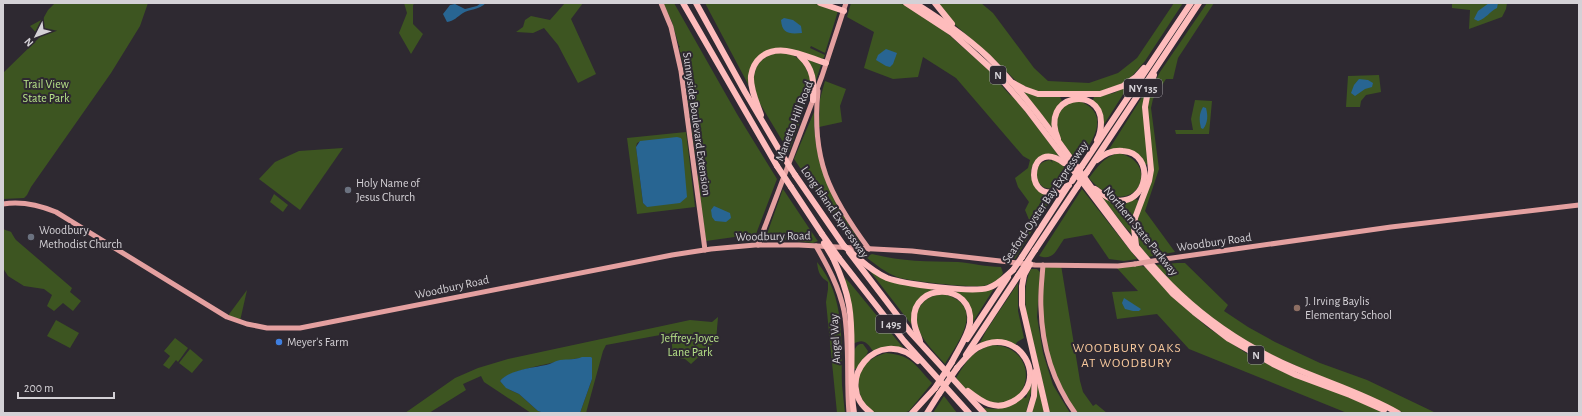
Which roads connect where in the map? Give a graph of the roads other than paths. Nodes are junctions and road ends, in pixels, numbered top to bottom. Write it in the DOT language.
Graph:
graph roads {
  1 [pos="661,3"];
  2 [pos="679,3"];
  3 [pos="683,3"];
  4 [pos="696,3"];
  5 [pos="700,3"];
  6 [pos="820,3"];
  7 [pos="825,3"];
  8 [pos="906,3"];
  9 [pos="915,3"];
  10 [pos="935,3"];
  11 [pos="1191,3"];
  12 [pos="1199,3"];
  13 [pos="845,8"];
  14 [pos="961,34"];
  15 [pos="718,41"];
  16 [pos="708,47"];
  17 [pos="799,55"];
  18 [pos="1151,62"];
  19 [pos="826,63"];
  20 [pos="1154,71"];
  21 [pos="1009,80"];
  22 [pos="819,84"];
  23 [pos="813,100"];
  24 [pos="764,124"];
  25 [pos="1064,150"];
  26 [pos="1070,166"];
  27 [pos="1082,166"];
  28 [pos="1087,172"];
  29 [pos="1070,183"];
  30 [pos="1090,185"];
  31 [pos="3,204"];
  32 [pos="1579,205"];
  33 [pos="758,245"];
  34 [pos="816,246"];
  35 [pos="1136,246"];
  36 [pos="868,249"];
  37 [pos="705,250"];
  38 [pos="836,258"];
  39 [pos="857,259"];
  40 [pos="1043,265"];
  41 [pos="1012,270"];
  42 [pos="1021,276"];
  43 [pos="921,344"];
  44 [pos="1032,352"];
  45 [pos="952,362"];
  46 [pos="957,368"];
  47 [pos="953,380"];
  48 [pos="945,387"];
  49 [pos="851,388"];
  50 [pos="935,388"];
  51 [pos="849,413"];
  52 [pos="854,413"];
  53 [pos="857,413"];
  54 [pos="871,413"];
  55 [pos="912,413"];
  56 [pos="918,413"];
  57 [pos="927,413"];
  58 [pos="969,413"];
  59 [pos="984,413"];
  60 [pos="1029,413"];
  61 [pos="1047,413"];
  62 [pos="1075,413"];
  63 [pos="1390,413"];
  64 [pos="1398,413"];
  1 -- 37 [label="main road, Sunnyside Boulevard Extension"];
  2 -- 16 [label="highway"];
  3 -- 16 [label="highway, Long Island Expressway / I 495"];
  4 -- 15 [label="highway, Long Island Expressway / I 495"];
  5 -- 15 [label="highway"];
  6 -- 13 [label="highway"];
  7 -- 13 [label="highway"];
  8 -- 26 [label="highway, Northern State Parkway / N"];
  9 -- 14 [label="highway, Northern State Parkway / N"];
  10 -- 14 [label="highway"];
  11 -- 18 [label="highway, Seaford-Oyster Bay Expressway / NY 135"];
  12 -- 20 [label="highway, Seaford-Oyster Bay Expressway / NY 135"];
  13 -- 19 [label="main road, Manetto Hill Road"];
  14 -- 21 [label="highway, Northern State Parkway / N"];
  15 -- 24 [label="highway, Long Island Expressway / I 495"];
  16 -- 38 [label="highway, Long Island Expressway / I 495, bridge"];
  17 -- 19 [label="highway"];
  17 -- 23 [label="highway"];
  17 -- 24 [label="highway"];
  18 -- 21 [label="highway"];
  18 -- 27 [label="highway, Seaford-Oyster Bay Expressway / NY 135"];
  19 -- 22 [label="main road, Manetto Hill Road"];
  20 -- 28 [label="highway, Seaford-Oyster Bay Expressway / NY 135"];
  20 -- 35 [label="highway"];
  21 -- 25 [label="highway, Northern State Parkway / N"];
  22 -- 23 [label="main road, Manetto Hill Road"];
  22 -- 36 [label="main road"];
  23 -- 33 [label="main road, Manetto Hill Road"];
  24 -- 39 [label="highway, Long Island Expressway / I 495, bridge"];
  25 -- 27 [label="highway"];
  25 -- 30 [label="highway, Northern State Parkway / N"];
  26 -- 29 [label="highway"];
  26 -- 63 [label="highway, Northern State Parkway / N"];
  27 -- 29 [label="highway, Seaford-Oyster Bay Expressway / NY 135, bridge"];
  28 -- 30 [label="highway"];
  28 -- 42 [label="highway, Seaford-Oyster Bay Expressway / NY 135, bridge"];
  29 -- 41 [label="highway, Seaford-Oyster Bay Expressway / NY 135, bridge"];
  30 -- 35 [label="highway, Northern State Parkway / N"];
  31 -- 37 [label="main road, Woodbury Road"];
  32 -- 40 [label="main road, Woodbury Road, bridge"];
  33 -- 34 [label="main road, Woodbury Road"];
  33 -- 37 [label="main road, Woodbury Road"];
  34 -- 36 [label="main road, Woodbury Road"];
  34 -- 51 [label="main road, Angel Way"];
  35 -- 64 [label="highway, Northern State Parkway / N"];
  36 -- 40 [label="main road, Woodbury Road"];
  38 -- 48 [label="highway, Long Island Expressway / I 495"];
  38 -- 49 [label="highway"];
  39 -- 41 [label="highway"];
  39 -- 43 [label="highway, Long Island Expressway / I 495"];
  40 -- 62 [label="main road"];
  41 -- 45 [label="highway, Seaford-Oyster Bay Expressway / NY 135"];
  42 -- 44 [label="highway"];
  42 -- 46 [label="highway, Seaford-Oyster Bay Expressway"];
  43 -- 45 [label="highway"];
  43 -- 47 [label="highway, Long Island Expressway / I 495"];
  44 -- 60 [label="highway"];
  44 -- 61 [label="highway"];
  45 -- 50 [label="highway, Seaford-Oyster Bay Expressway / NY 135, bridge"];
  46 -- 47 [label="highway"];
  46 -- 57 [label="highway, Seaford-Oyster Bay Expressway, bridge"];
  47 -- 59 [label="highway, Long Island Expressway / I 495"];
  48 -- 54 [label="highway"];
  48 -- 58 [label="highway, Long Island Expressway / I 495"];
  49 -- 52 [label="highway"];
  49 -- 53 [label="highway"];
  50 -- 55 [label="highway"];
  50 -- 56 [label="highway, Seaford-Oyster Bay Expressway / NY 135"];
}
